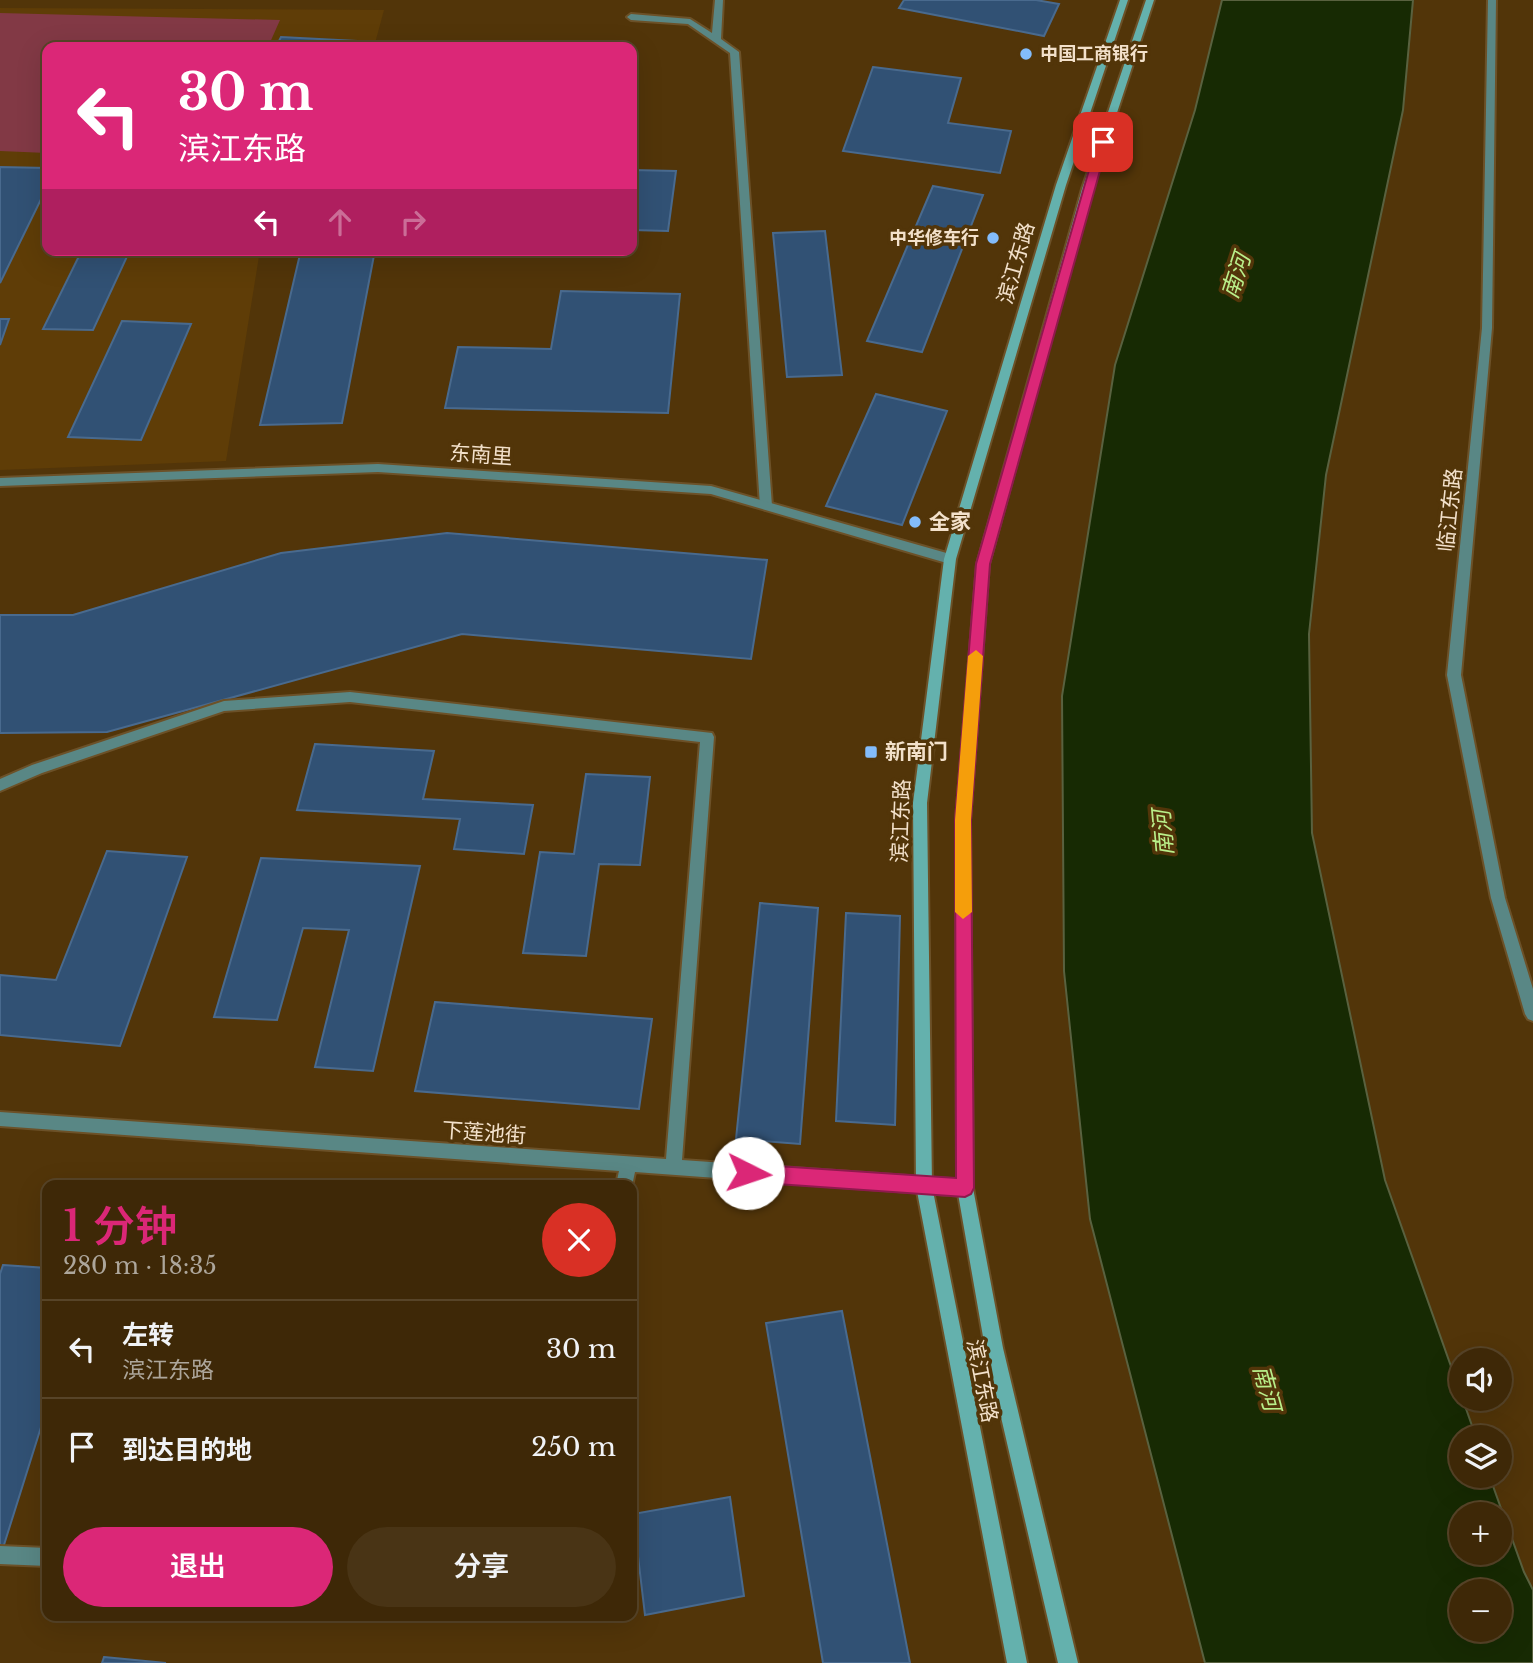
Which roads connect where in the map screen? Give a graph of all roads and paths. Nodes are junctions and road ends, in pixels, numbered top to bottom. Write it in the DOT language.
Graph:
graph roads {
  1 [pos="719,0"];
  2 [pos="1124,0"];
  3 [pos="1150,0"];
  4 [pos="1492,0"];
  5 [pos="631,17"];
  6 [pos="716,40"];
  7 [pos="0,482"];
  8 [pos="766,506"];
  9 [pos="950,559"];
  10 [pos="0,785"];
  11 [pos="1533,1014"];
  12 [pos="0,1119"];
  13 [pos="629,1164"];
  14 [pos="673,1168"];
  15 [pos="625,1180"];
  16 [pos="924,1186"];
  17 [pos="965,1188"];
  18 [pos="0,1555"];
  19 [pos="42,1557"];
  20 [pos="1017,1663"];
  21 [pos="1068,1663"];
  1 -- 6 [label="street"];
  2 -- 9 [label="main road, 滨江东路"];
  3 -- 17 [label="main road, 滨江东路"];
  4 -- 11 [label="street, 临江东路"];
  5 -- 6 [label="street"];
  6 -- 8 [label="street"];
  7 -- 8 [label="street, 东南里"];
  8 -- 9 [label="street, 东南里"];
  9 -- 16 [label="main road, 滨江东路"];
  10 -- 14 [label="street"];
  12 -- 13 [label="street, 下莲池街"];
  13 -- 14 [label="street, 下莲池街"];
  13 -- 15 [label="street"];
  14 -- 16 [label="street, 下莲池街"];
  16 -- 17 [label="street, 下莲池街"];
  16 -- 20 [label="main road, 滨江东路"];
  17 -- 21 [label="main road, 滨江东路"];
  18 -- 19 [label="street"];
}
